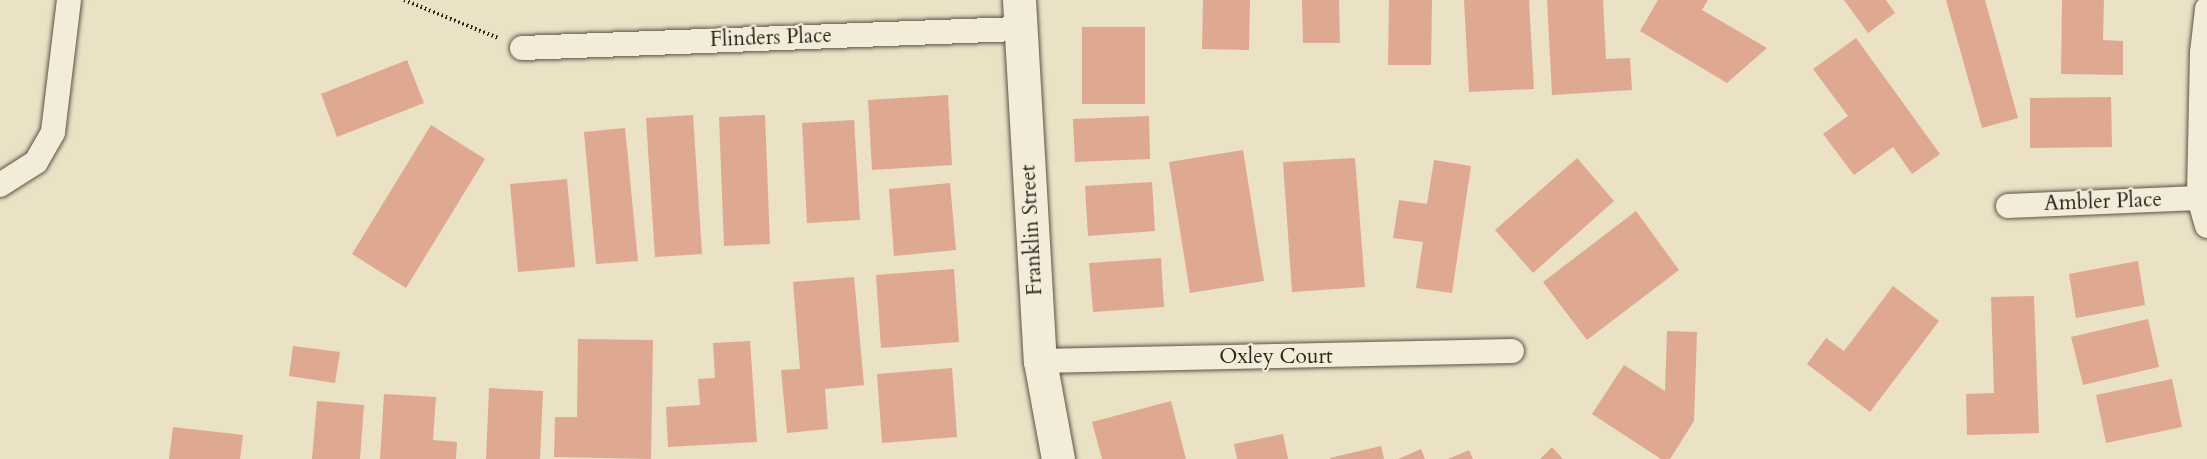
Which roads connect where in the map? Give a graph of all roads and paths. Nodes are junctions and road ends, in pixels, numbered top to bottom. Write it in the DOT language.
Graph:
graph roads {
  1 [pos="69,0"];
  2 [pos="404,0"];
  3 [pos="2207,9"];
  4 [pos="1020,14"];
  5 [pos="522,48"];
  6 [pos="0,185"];
  7 [pos="2199,198"];
  8 [pos="2008,206"];
  9 [pos="2207,226"];
  10 [pos="1512,351"];
  11 [pos="1040,361"];
  12 [pos="1058,459"];
  1 -- 6 [label="street"];
  2 -- 5 [label="path"];
  3 -- 7 [label="street"];
  4 -- 5 [label="street, Flinders Place"];
  4 -- 11 [label="street, Franklin Street"];
  7 -- 8 [label="street, Ambler Place"];
  7 -- 9 [label="street"];
  10 -- 11 [label="street, Oxley Court"];
  11 -- 12 [label="street, Franklin Street"];
}
